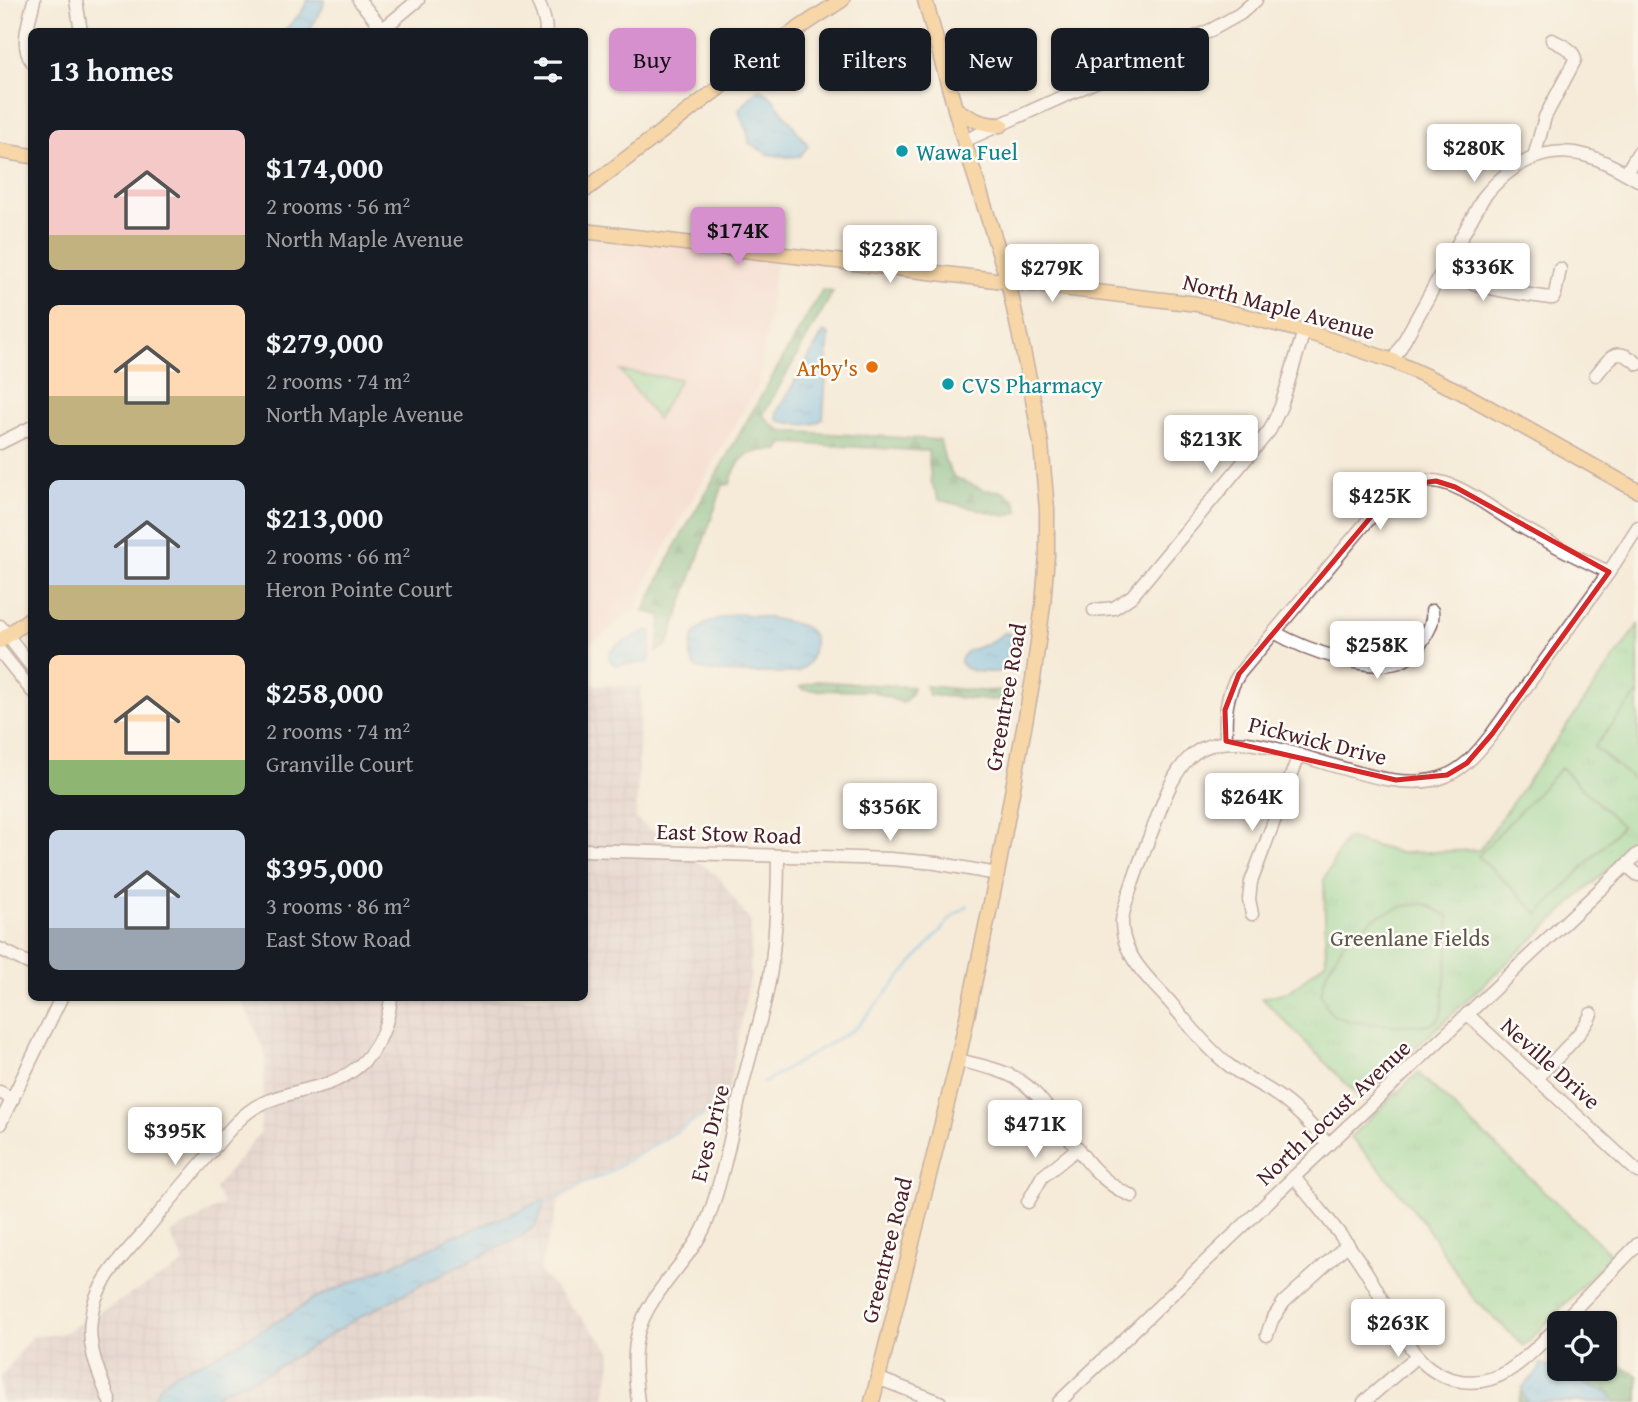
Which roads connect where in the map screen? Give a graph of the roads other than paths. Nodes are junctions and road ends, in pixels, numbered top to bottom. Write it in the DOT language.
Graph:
graph roads {
  1 [pos="34,0"];
  2 [pos="76,0"];
  3 [pos="359,0"];
  4 [pos="418,0"];
  5 [pos="537,0"];
  6 [pos="842,0"];
  7 [pos="926,0"];
  8 [pos="1256,0"];
  9 [pos="28,28"];
  10 [pos="80,28"];
  11 [pos="382,28"];
  12 [pos="386,28"];
  13 [pos="546,28"];
  14 [pos="28,29"];
  15 [pos="1552,40"];
  16 [pos="28,56"];
  17 [pos="955,109"];
  18 [pos="1001,125"];
  19 [pos="964,141"];
  20 [pos="0,151"];
  21 [pos="1638,153"];
  22 [pos="28,155"];
  23 [pos="1534,157"];
  24 [pos="1632,177"];
  25 [pos="588,188"];
  26 [pos="588,231"];
  27 [pos="1560,269"];
  28 [pos="1443,271"];
  29 [pos="1008,281"];
  30 [pos="1304,331"];
  31 [pos="1394,361"];
  32 [pos="1638,364"];
  33 [pos="1596,375"];
  34 [pos="28,429"];
  35 [pos="0,443"];
  36 [pos="1638,491"];
  37 [pos="1638,527"];
  38 [pos="1609,572"];
  39 [pos="1094,610"];
  40 [pos="1432,611"];
  41 [pos="28,619"];
  42 [pos="1274,632"];
  43 [pos="2,635"];
  44 [pos="0,651"];
  45 [pos="28,663"];
  46 [pos="28,686"];
  47 [pos="1226,741"];
  48 [pos="1298,755"];
  49 [pos="588,849"];
  50 [pos="1638,854"];
  51 [pos="778,856"];
  52 [pos="1626,865"];
  53 [pos="996,874"];
  54 [pos="1638,875"];
  55 [pos="1252,914"];
  56 [pos="0,950"];
  57 [pos="28,963"];
  58 [pos="60,1001"];
  59 [pos="390,1001"];
  60 [pos="1467,1014"];
  61 [pos="1591,1014"];
  62 [pos="957,1060"];
  63 [pos="1536,1079"];
  64 [pos="0,1092"];
  65 [pos="13,1099"];
  66 [pos="0,1124"];
  67 [pos="1328,1144"];
  68 [pos="1078,1148"];
  69 [pos="1635,1164"];
  70 [pos="1294,1177"];
  71 [pos="1132,1196"];
  72 [pos="1028,1202"];
  73 [pos="1348,1244"];
  74 [pos="1638,1244"];
  75 [pos="1573,1311"];
  76 [pos="1267,1335"];
  77 [pos="1547,1336"];
  78 [pos="1417,1356"];
  79 [pos="877,1378"];
  80 [pos="110,1402"];
  81 [pos="638,1402"];
  82 [pos="872,1402"];
  83 [pos="940,1402"];
  84 [pos="1059,1402"];
  85 [pos="1364,1402"];
  1 -- 9 [label="street"];
  2 -- 10 [label="street"];
  3 -- 11 [label="street"];
  4 -- 12 [label="street"];
  5 -- 13 [label="street"];
  6 -- 25 [label="main road"];
  7 -- 17 [label="main road, Greentree Road"];
  8 -- 18 [label="street"];
  14 -- 16 [label="street"];
  15 -- 23 [label="street"];
  17 -- 18 [label="main road"];
  17 -- 19 [label="main road, Greentree Road"];
  18 -- 19 [label="street"];
  19 -- 29 [label="main road, Greentree Road"];
  20 -- 22 [label="main road"];
  21 -- 24 [label="street"];
  23 -- 24 [label="street"];
  23 -- 28 [label="street"];
  26 -- 29 [label="main road, North Maple Avenue"];
  27 -- 28 [label="street"];
  28 -- 31 [label="street"];
  29 -- 30 [label="main road, North Maple Avenue"];
  29 -- 53 [label="main road, Greentree Road"];
  30 -- 31 [label="main road, North Maple Avenue"];
  30 -- 39 [label="street"];
  31 -- 36 [label="main road, North Maple Avenue"];
  32 -- 33 [label="street"];
  34 -- 35 [label="street"];
  37 -- 38 [label="street, Pickwick Drive"];
  38 -- 42 [label="street"];
  38 -- 48 [label="street, Pickwick Drive"];
  40 -- 42 [label="street"];
  41 -- 43 [label="main road"];
  42 -- 47 [label="street"];
  43 -- 45 [label="street"];
  44 -- 46 [label="street"];
  47 -- 48 [label="street, Pickwick Drive"];
  47 -- 67 [label="street, Pickwick Drive"];
  48 -- 55 [label="street"];
  49 -- 51 [label="street, East Stow Road"];
  50 -- 52 [label="street, North Locust Avenue"];
  51 -- 53 [label="street, East Stow Road"];
  51 -- 81 [label="street, Eves Drive"];
  52 -- 54 [label="street"];
  52 -- 60 [label="street, North Locust Avenue"];
  53 -- 62 [label="main road, Greentree Road"];
  56 -- 57 [label="street"];
  58 -- 65 [label="street"];
  59 -- 80 [label="street"];
  60 -- 63 [label="street, Neville Drive"];
  60 -- 67 [label="street, North Locust Avenue"];
  61 -- 63 [label="street"];
  62 -- 68 [label="street"];
  62 -- 79 [label="main road, Greentree Road"];
  63 -- 69 [label="street, Neville Drive"];
  64 -- 65 [label="street"];
  65 -- 66 [label="street"];
  67 -- 70 [label="street, North Locust Avenue"];
  68 -- 71 [label="street"];
  68 -- 72 [label="street"];
  70 -- 73 [label="street"];
  70 -- 84 [label="street, North Locust Avenue"];
  73 -- 76 [label="street"];
  73 -- 78 [label="street"];
  74 -- 75 [label="street"];
  77 -- 78 [label="street"];
  78 -- 85 [label="street"];
  79 -- 82 [label="main road, Greentree Road"];
  79 -- 83 [label="street"];
}
